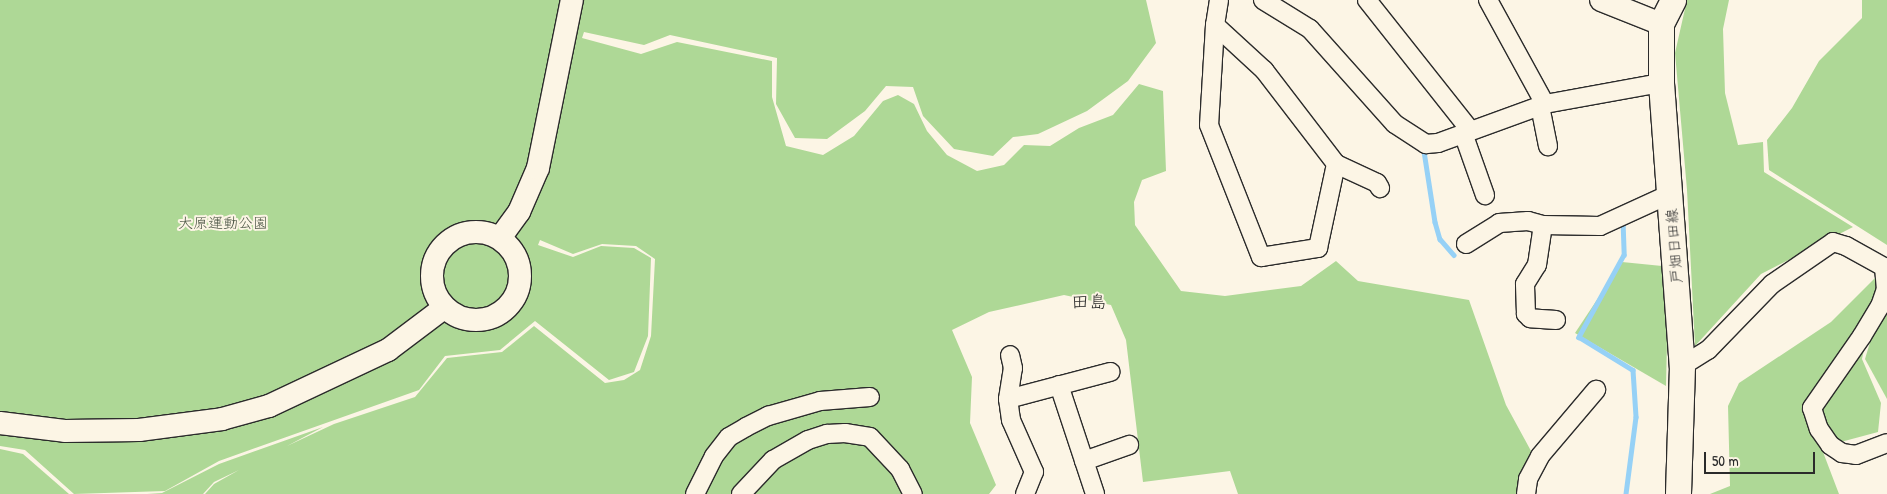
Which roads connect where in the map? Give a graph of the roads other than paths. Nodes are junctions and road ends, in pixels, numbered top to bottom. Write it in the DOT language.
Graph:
graph roads {
  1 [pos="572,0"];
  2 [pos="1219,0"];
  3 [pos="1263,0"];
  4 [pos="1367,0"];
  5 [pos="1488,0"];
  6 [pos="1601,0"];
  7 [pos="1672,0"];
  8 [pos="1661,24"];
  9 [pos="1215,25"];
  10 [pos="1661,83"];
  11 [pos="1542,105"];
  12 [pos="1466,131"];
  13 [pos="1548,146"];
  14 [pos="1336,164"];
  15 [pos="1380,188"];
  16 [pos="1670,194"];
  17 [pos="1485,195"];
  18 [pos="1543,225"];
  19 [pos="500,238"];
  20 [pos="1466,244"];
  21 [pos="444,307"];
  22 [pos="1556,320"];
  23 [pos="1010,355"];
  24 [pos="1682,366"];
  25 [pos="1110,372"];
  26 [pos="1059,385"];
  27 [pos="1596,390"];
  28 [pos="870,397"];
  29 [pos="1008,399"];
  30 [pos="0,423"];
  31 [pos="1887,443"];
  32 [pos="1129,446"];
  33 [pos="1084,461"];
  34 [pos="695,494"];
  35 [pos="741,494"];
  36 [pos="913,494"];
  37 [pos="1025,494"];
  38 [pos="1095,494"];
  39 [pos="1526,494"];
  40 [pos="1678,494"];
  1 -- 19 [label="street"];
  2 -- 9 [label="street"];
  3 -- 12 [label="street"];
  4 -- 12 [label="street"];
  5 -- 11 [label="street"];
  6 -- 8 [label="street"];
  7 -- 8 [label="main road, 戸畑日田線"];
  8 -- 10 [label="main road, 戸畑日田線"];
  9 -- 14 [label="street"];
  9 -- 14 [label="street"];
  10 -- 11 [label="street"];
  10 -- 16 [label="main road, 戸畑日田線"];
  11 -- 12 [label="street"];
  11 -- 13 [label="street"];
  12 -- 17 [label="street"];
  14 -- 15 [label="street"];
  16 -- 18 [label="street"];
  16 -- 24 [label="main road, 戸畑日田線"];
  18 -- 20 [label="street"];
  18 -- 22 [label="street"];
  19 -- 21 [label="street"];
  19 -- 21 [label="street"];
  21 -- 30 [label="street"];
  23 -- 29 [label="street"];
  24 -- 31 [label="street"];
  24 -- 40 [label="main road, 戸畑日田線"];
  25 -- 26 [label="street"];
  26 -- 29 [label="street"];
  26 -- 33 [label="street"];
  27 -- 39 [label="street"];
  28 -- 34 [label="street"];
  29 -- 37 [label="street"];
  32 -- 33 [label="street"];
  33 -- 38 [label="street"];
  35 -- 36 [label="street"];
}
